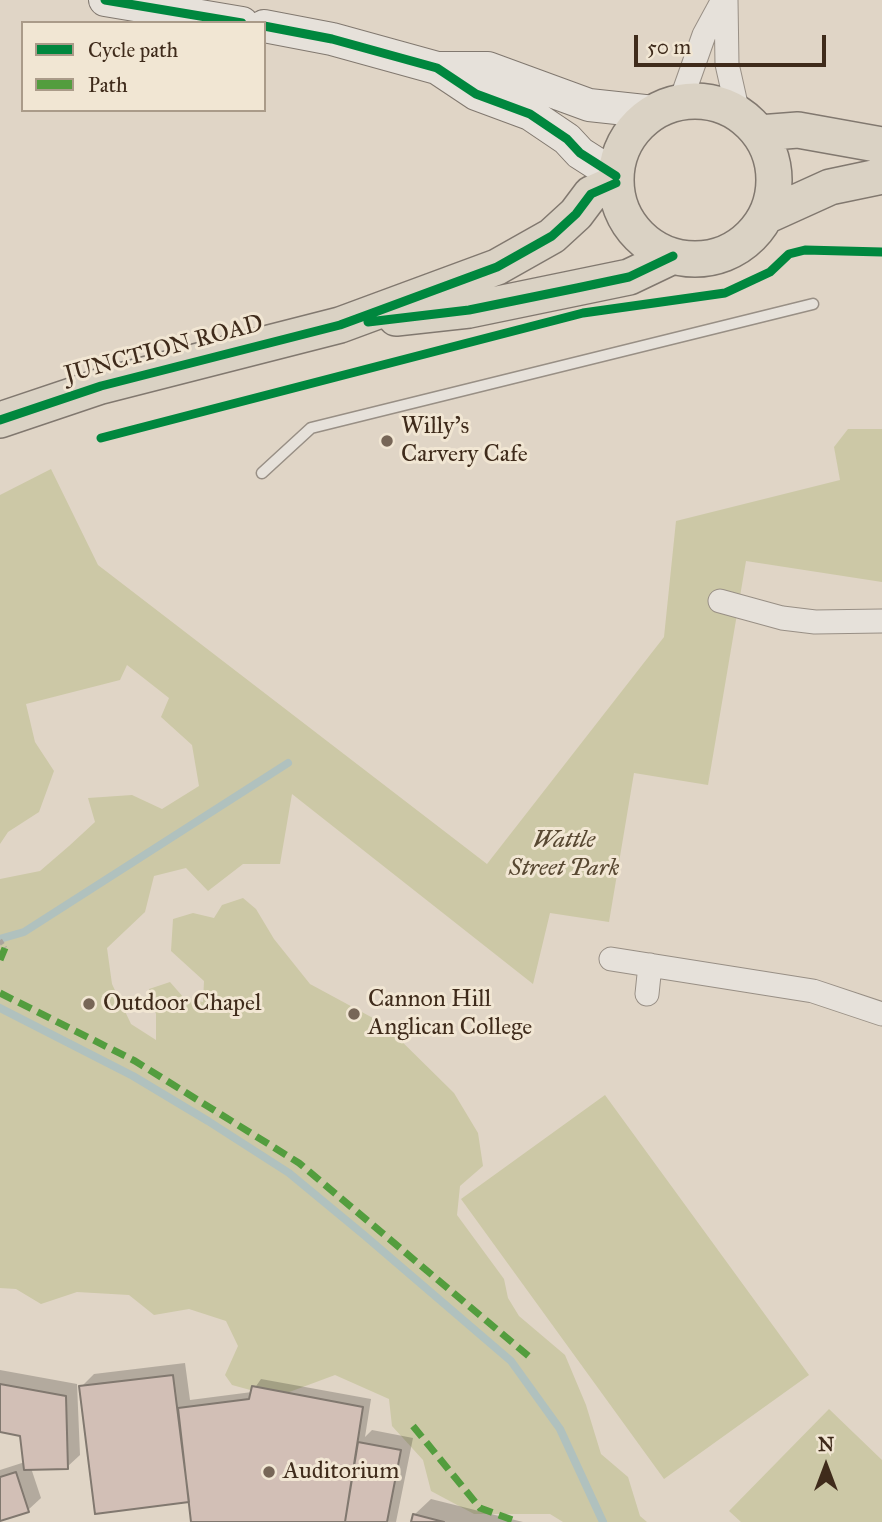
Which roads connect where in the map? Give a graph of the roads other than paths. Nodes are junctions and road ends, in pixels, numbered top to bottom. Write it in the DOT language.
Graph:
graph roads {
  1 [pos="104,0"];
  2 [pos="724,0"];
  3 [pos="230,21"];
  4 [pos="266,26"];
  5 [pos="437,68"];
  6 [pos="667,108"];
  7 [pos="748,123"];
  8 [pos="882,145"];
  9 [pos="882,176"];
  10 [pos="616,179"];
  11 [pos="766,216"];
  12 [pos="673,256"];
  13 [pos="813,304"];
  14 [pos="340,325"];
  15 [pos="0,420"];
  16 [pos="262,473"];
  17 [pos="720,601"];
  18 [pos="882,621"];
  19 [pos="611,959"];
  20 [pos="650,965"];
  21 [pos="646,994"];
  22 [pos="882,1014"];
  1 -- 3 [label="main road"];
  2 -- 6 [label="street"];
  2 -- 7 [label="street"];
  4 -- 5 [label="main road"];
  5 -- 6 [label="main road"];
  5 -- 10 [label="main road"];
  6 -- 7 [label="main road"];
  6 -- 10 [label="main road"];
  7 -- 8 [label="main road"];
  7 -- 11 [label="main road"];
  9 -- 11 [label="main road"];
  10 -- 12 [label="main road"];
  10 -- 14 [label="main road, JUNCTION ROAD"];
  11 -- 12 [label="main road"];
  12 -- 14 [label="main road, JUNCTION ROAD"];
  13 -- 16 [label="lane"];
  14 -- 15 [label="main road, JUNCTION ROAD"];
  17 -- 18 [label="street"];
  19 -- 20 [label="street"];
  20 -- 21 [label="street"];
  20 -- 22 [label="street"];
}
